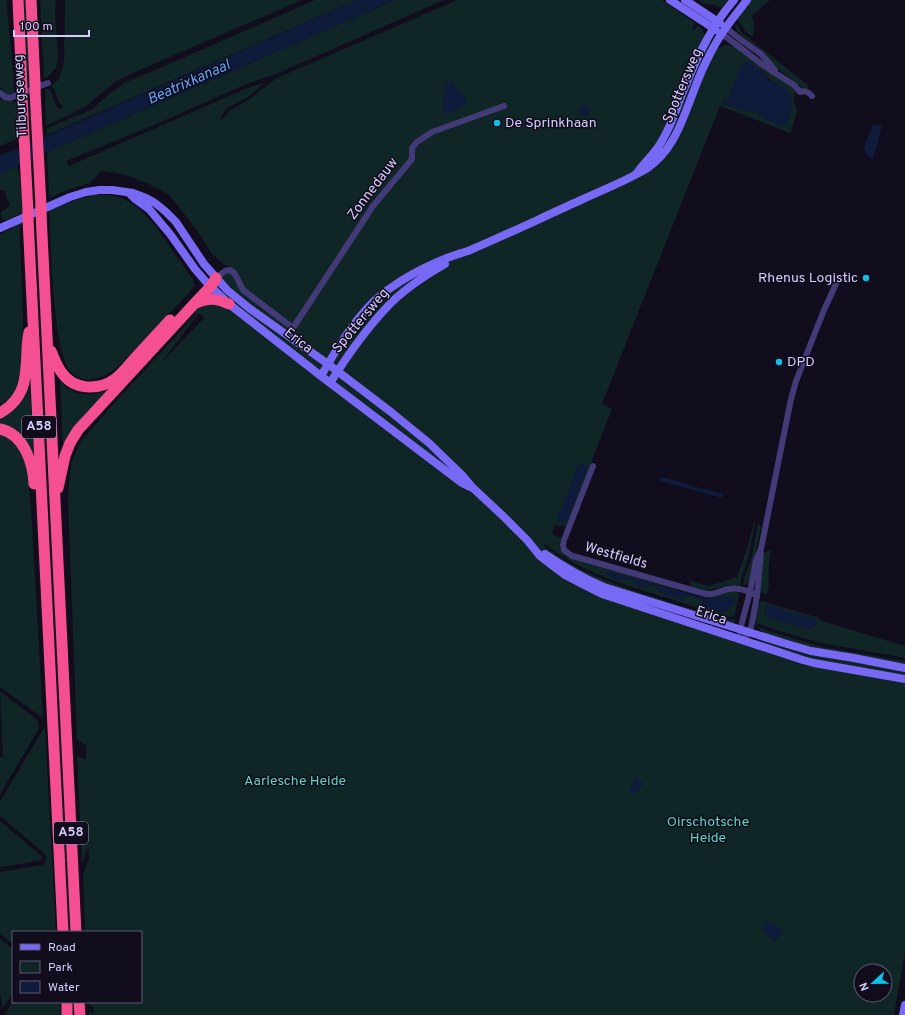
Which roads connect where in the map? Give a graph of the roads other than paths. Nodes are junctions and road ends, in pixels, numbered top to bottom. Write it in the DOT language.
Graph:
graph roads {
  1 [pos="18,0"];
  2 [pos="31,0"];
  3 [pos="670,0"];
  4 [pos="685,0"];
  5 [pos="734,0"];
  6 [pos="747,0"];
  7 [pos="715,24"];
  8 [pos="723,30"];
  9 [pos="48,82"];
  10 [pos="0,93"];
  11 [pos="812,96"];
  12 [pos="504,106"];
  13 [pos="635,175"];
  14 [pos="129,193"];
  15 [pos="0,228"];
  16 [pos="458,255"];
  17 [pos="838,279"];
  18 [pos="211,282"];
  19 [pos="32,302"];
  20 [pos="195,304"];
  21 [pos="228,304"];
  22 [pos="293,328"];
  23 [pos="48,345"];
  24 [pos="328,364"];
  25 [pos="337,371"];
  26 [pos="320,376"];
  27 [pos="330,383"];
  28 [pos="0,413"];
  29 [pos="0,429"];
  30 [pos="593,466"];
  31 [pos="473,488"];
  32 [pos="55,504"];
  33 [pos="527,540"];
  34 [pos="761,549"];
  35 [pos="45,553"];
  36 [pos="750,592"];
  37 [pos="757,596"];
  38 [pos="740,630"];
  39 [pos="749,633"];
  40 [pos="742,639"];
  41 [pos="905,668"];
  42 [pos="905,679"];
  43 [pos="63,931"];
  44 [pos="76,931"];
  45 [pos="67,1003"];
  46 [pos="79,1003"];
  47 [pos="905,1005"];
  48 [pos="67,1015"];
  49 [pos="80,1015"];
  50 [pos="903,1015"];
  1 -- 19 [label="highway, Tilburgseweg / A58"];
  2 -- 23 [label="highway, Tilburgseweg / A58"];
  3 -- 7 [label="main road"];
  4 -- 7 [label="main road"];
  5 -- 7 [label="main road, Spottersweg"];
  6 -- 8 [label="main road, Spottersweg"];
  7 -- 8 [label="main road"];
  7 -- 13 [label="main road, Spottersweg"];
  8 -- 11 [label="street"];
  8 -- 13 [label="main road, Spottersweg"];
  9 -- 10 [label="street"];
  12 -- 22 [label="street, Zonnedauw"];
  13 -- 16 [label="main road, Spottersweg"];
  14 -- 15 [label="main road, Erica"];
  14 -- 18 [label="main road, Erica"];
  14 -- 18 [label="main road, Erica"];
  16 -- 24 [label="main road, Spottersweg"];
  16 -- 25 [label="main road, Spottersweg"];
  17 -- 34 [label="street"];
  18 -- 20 [label="highway, A58"];
  18 -- 21 [label="main road, Erica"];
  18 -- 22 [label="street, Erica"];
  18 -- 23 [label="highway, A58"];
  18 -- 24 [label="main road, Erica"];
  19 -- 28 [label="highway, A58"];
  19 -- 35 [label="highway, A58"];
  20 -- 21 [label="highway"];
  20 -- 32 [label="highway, A58"];
  21 -- 26 [label="main road, Erica"];
  23 -- 32 [label="highway, A58"];
  24 -- 25 [label="main road, Erica"];
  24 -- 26 [label="main road, Spottersweg"];
  25 -- 27 [label="main road, Spottersweg"];
  25 -- 31 [label="main road, Erica"];
  26 -- 27 [label="main road, Erica"];
  27 -- 31 [label="main road, Erica"];
  29 -- 35 [label="highway, A58"];
  30 -- 36 [label="street, Westfields"];
  31 -- 33 [label="main road, Erica"];
  32 -- 44 [label="highway, A58"];
  33 -- 38 [label="main road, Erica"];
  33 -- 40 [label="main road, Erica"];
  34 -- 36 [label="street"];
  34 -- 37 [label="street"];
  35 -- 43 [label="highway, A58"];
  36 -- 37 [label="street, Westfields"];
  36 -- 38 [label="street"];
  37 -- 39 [label="street"];
  38 -- 39 [label="main road, Erica"];
  38 -- 40 [label="street"];
  39 -- 40 [label="street"];
  39 -- 41 [label="main road, Erica"];
  40 -- 42 [label="main road, Erica"];
  45 -- 48 [label="highway"];
  46 -- 49 [label="highway"];
  47 -- 50 [label="main road"];
}
